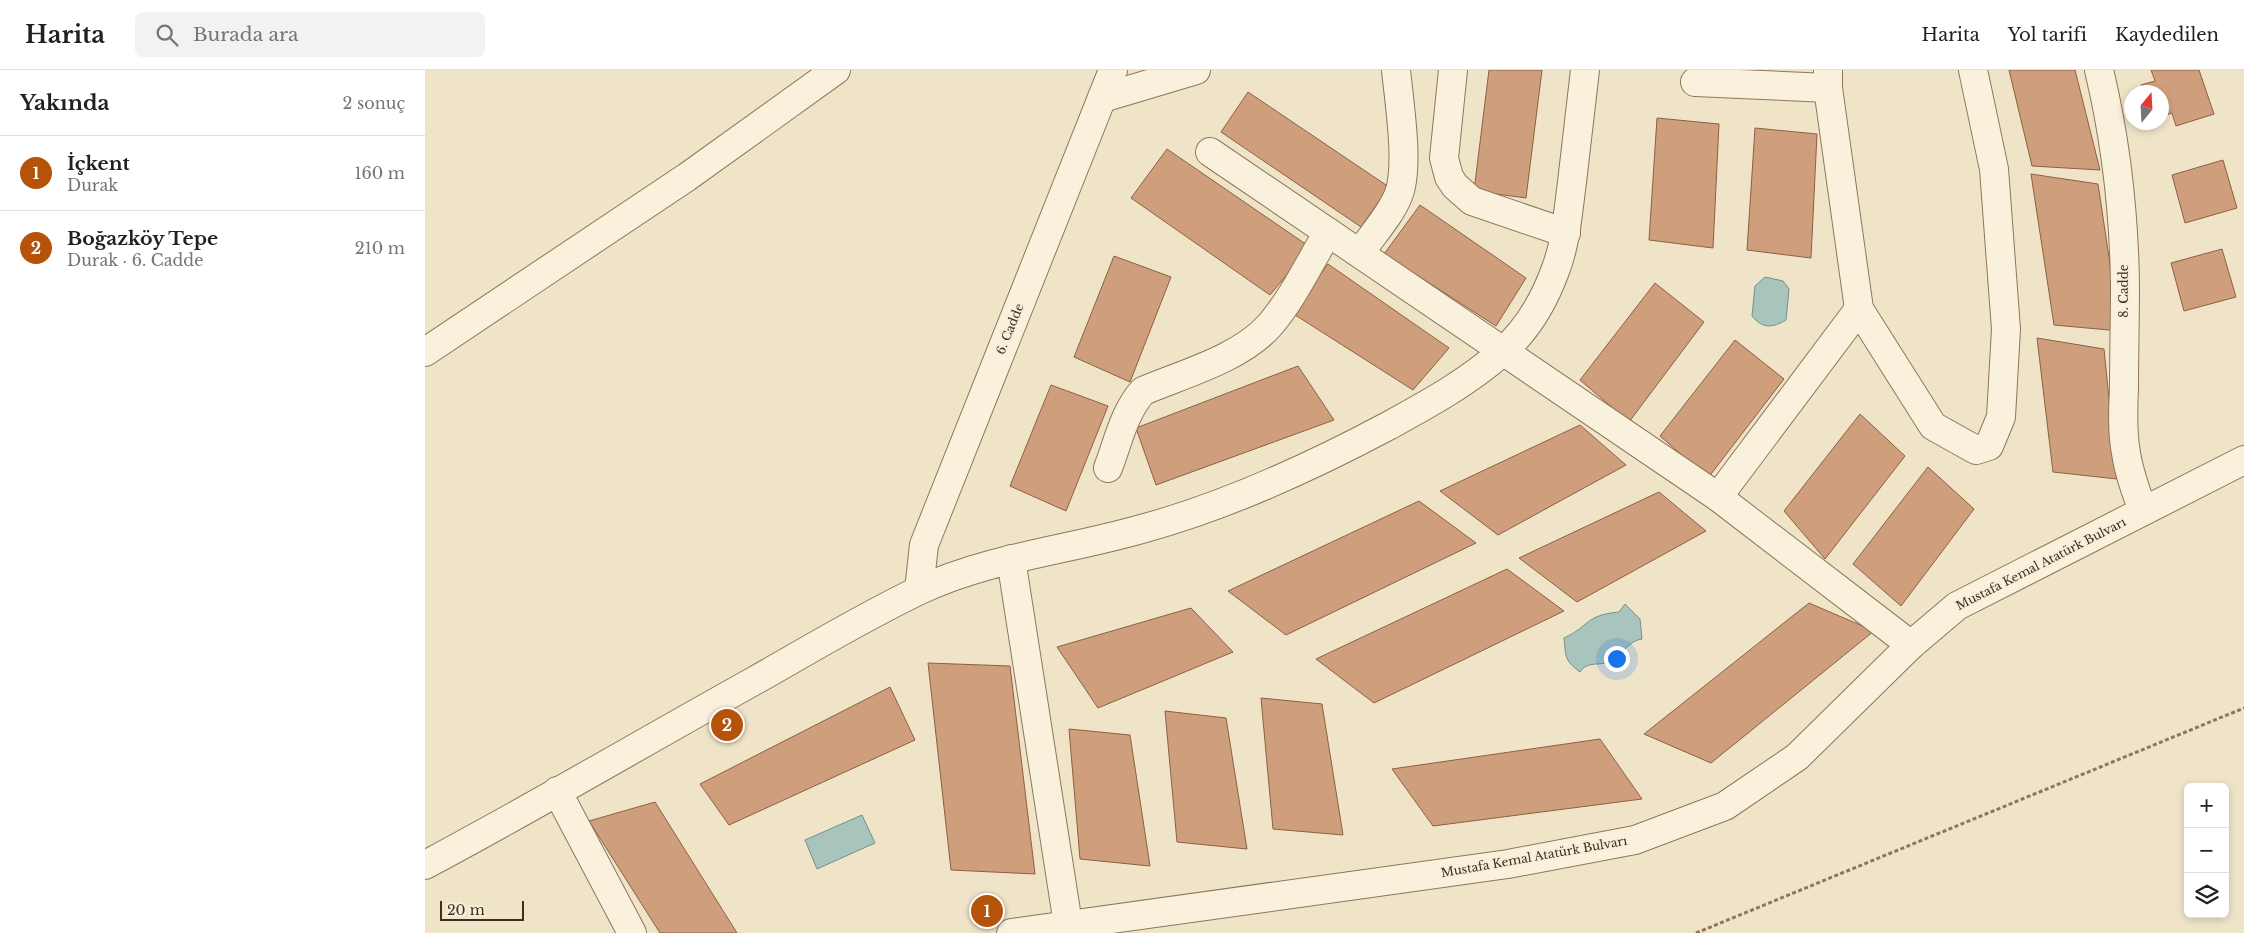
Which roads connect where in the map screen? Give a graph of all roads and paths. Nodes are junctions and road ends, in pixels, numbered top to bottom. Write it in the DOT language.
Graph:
graph roads {
  1 [pos="836,70"];
  2 [pos="1113,70"];
  3 [pos="1196,70"];
  4 [pos="1396,70"];
  5 [pos="1453,70"];
  6 [pos="1585,70"];
  7 [pos="1973,70"];
  8 [pos="2099,70"];
  9 [pos="1828,79"];
  10 [pos="1695,82"];
  11 [pos="1102,98"];
  12 [pos="1210,152"];
  13 [pos="1328,232"];
  14 [pos="1566,234"];
  15 [pos="1360,253"];
  16 [pos="1859,309"];
  17 [pos="1504,350"];
  18 [pos="425,352"];
  19 [pos="2244,460"];
  20 [pos="1108,468"];
  21 [pos="1718,497"];
  22 [pos="2143,511"];
  23 [pos="1011,559"];
  24 [pos="919,590"];
  25 [pos="1911,645"];
  26 [pos="2244,708"];
  27 [pos="557,791"];
  28 [pos="425,865"];
  29 [pos="1067,924"];
  30 [pos="632,933"];
  31 [pos="1011,933"];
  32 [pos="1695,933"];
  1 -- 18 [label="street"];
  2 -- 11 [label="street, 6. Cadde"];
  3 -- 11 [label="street"];
  4 -- 15 [label="street"];
  5 -- 14 [label="street"];
  6 -- 14 [label="street"];
  7 -- 16 [label="street"];
  8 -- 22 [label="street, 8. Cadde"];
  9 -- 10 [label="street"];
  9 -- 16 [label="street"];
  11 -- 24 [label="street, 6. Cadde"];
  12 -- 13 [label="street"];
  13 -- 15 [label="street"];
  13 -- 20 [label="street"];
  14 -- 17 [label="street"];
  15 -- 17 [label="street"];
  16 -- 21 [label="street"];
  17 -- 21 [label="street"];
  17 -- 23 [label="street"];
  19 -- 22 [label="street, Mustafa Kemal Atatürk Bulvarı"];
  21 -- 25 [label="street"];
  22 -- 25 [label="street, Mustafa Kemal Atatürk Bulvarı"];
  23 -- 24 [label="street"];
  23 -- 29 [label="street"];
  24 -- 27 [label="street"];
  25 -- 29 [label="street, Mustafa Kemal Atatürk Bulvarı"];
  26 -- 32 [label="path"];
  27 -- 28 [label="street"];
  27 -- 30 [label="street"];
  29 -- 31 [label="street, Mustafa Kemal Atatürk Bulvarı"];
}
